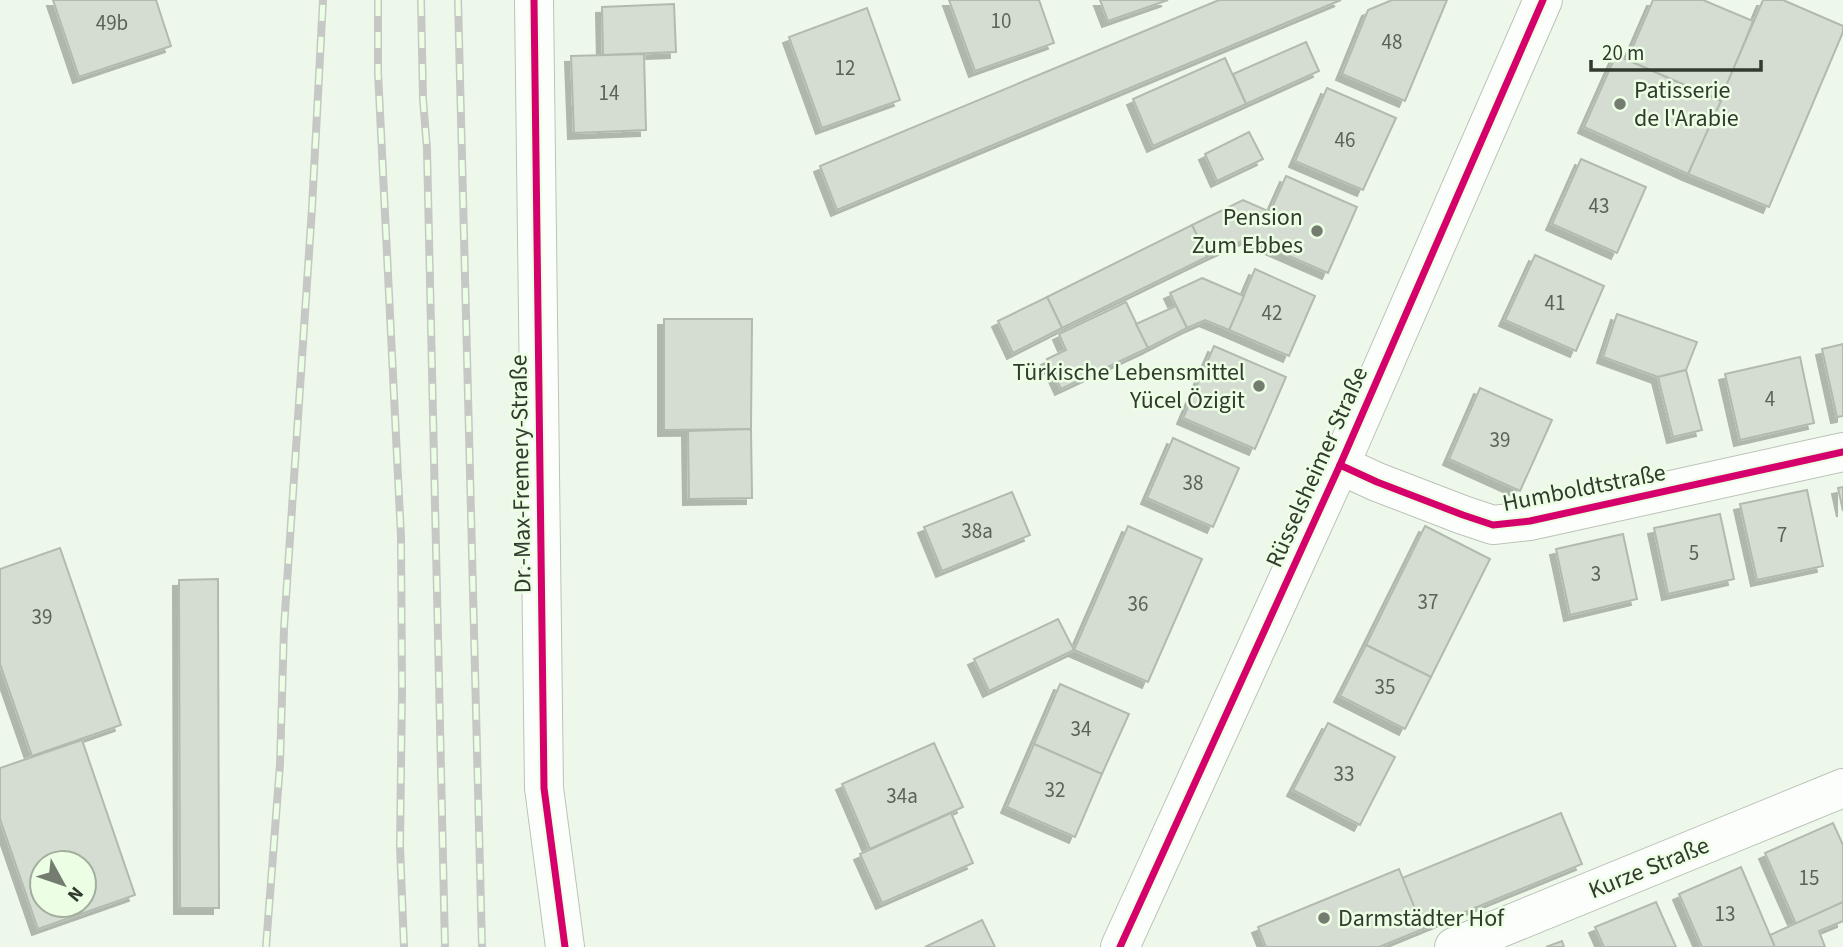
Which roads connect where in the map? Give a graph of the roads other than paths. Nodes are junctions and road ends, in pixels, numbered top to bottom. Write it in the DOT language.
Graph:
graph roads {
  1 [pos="534,0"];
  2 [pos="1543,0"];
  3 [pos="1843,452"];
  4 [pos="1340,465"];
  5 [pos="1843,788"];
  6 [pos="565,947"];
  7 [pos="1120,947"];
  8 [pos="1454,947"];
  1 -- 6 [label="street, Dr.-Max-Fremery-Straße"];
  2 -- 4 [label="street, Rüsselsheimer Straße"];
  3 -- 4 [label="street, Humboldtstraße"];
  4 -- 7 [label="street, Rüsselsheimer Straße"];
  5 -- 8 [label="street, Kurze Straße"];
}
